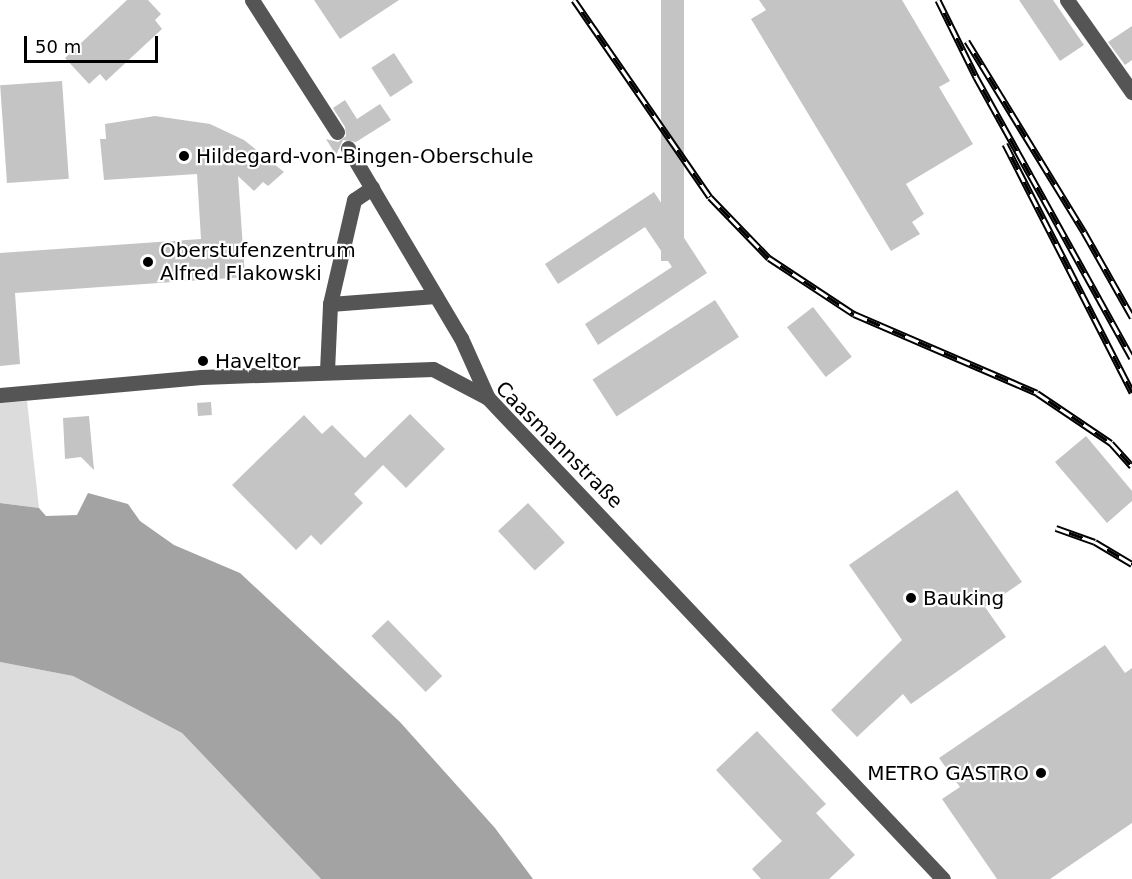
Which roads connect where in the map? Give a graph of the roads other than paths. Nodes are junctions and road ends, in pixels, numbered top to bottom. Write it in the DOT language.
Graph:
graph roads {
  1 [pos="252,0"];
  2 [pos="1067,0"];
  3 [pos="1132,92"];
  4 [pos="337,132"];
  5 [pos="348,148"];
  6 [pos="372,188"];
  7 [pos="436,296"];
  8 [pos="330,304"];
  9 [pos="327,371"];
  10 [pos="0,395"];
  11 [pos="488,398"];
  12 [pos="943,879"];
  1 -- 4 [label="street"];
  2 -- 3 [label="street"];
  5 -- 6 [label="street"];
  6 -- 7 [label="street"];
  6 -- 8 [label="street"];
  7 -- 8 [label="street"];
  7 -- 11 [label="street"];
  8 -- 9 [label="street"];
  9 -- 10 [label="street, Caasmannstraße"];
  9 -- 11 [label="street, Caasmannstraße"];
  11 -- 12 [label="street, Caasmannstraße"];
}
